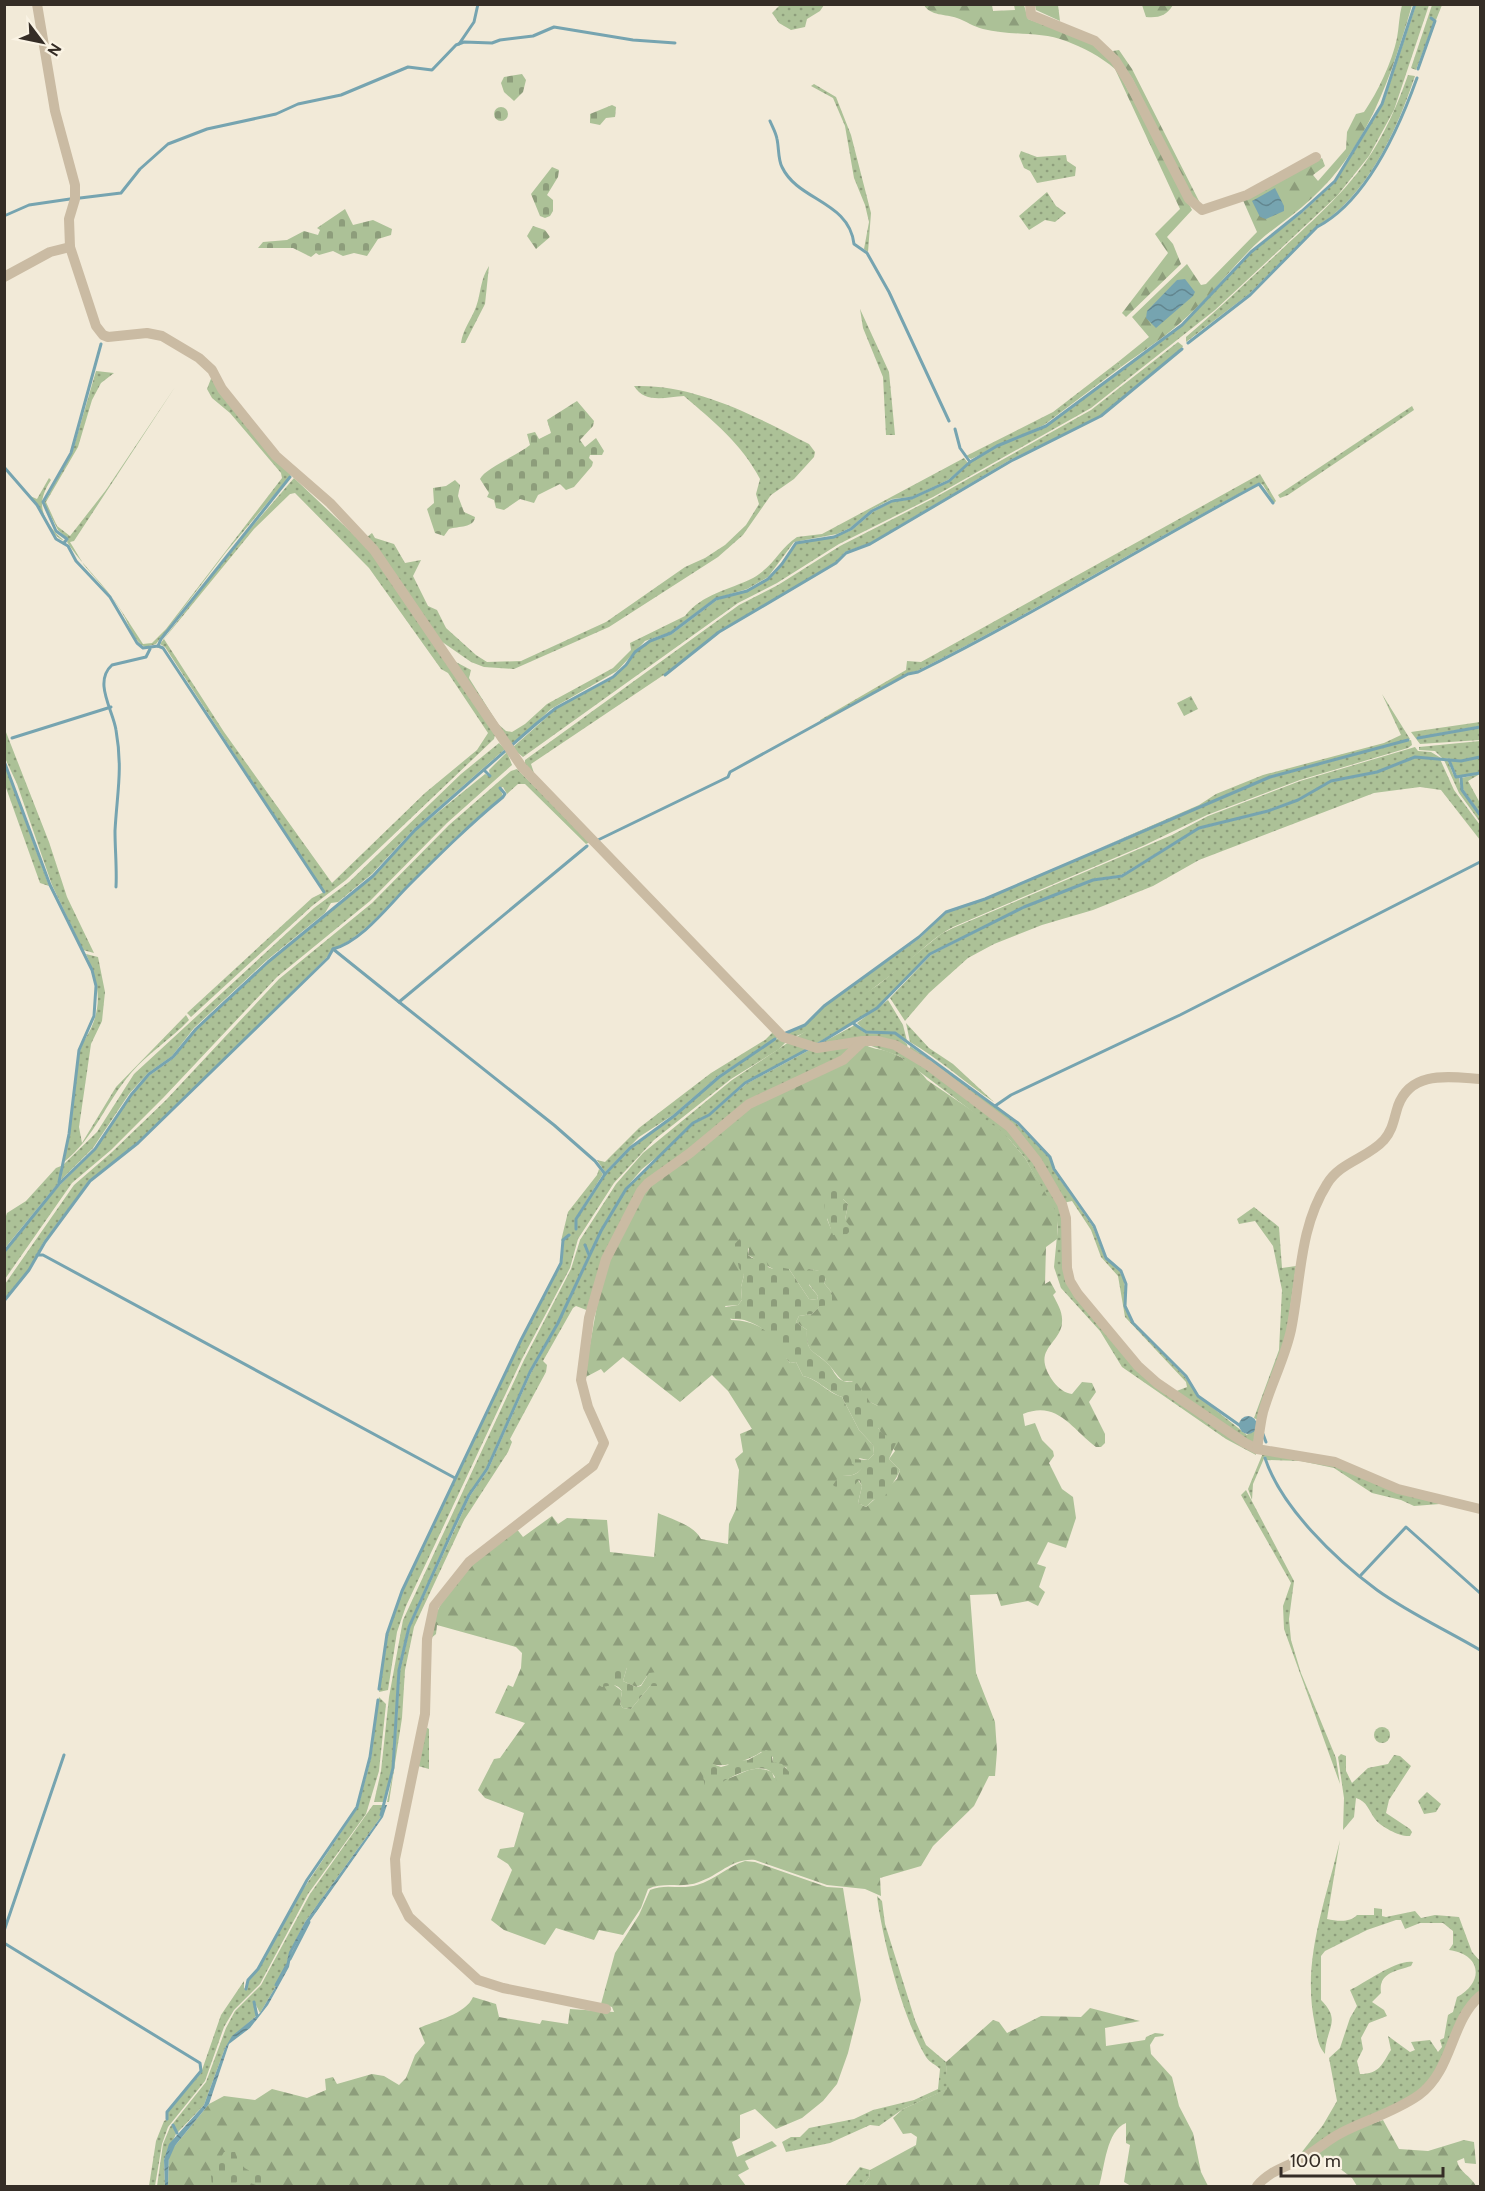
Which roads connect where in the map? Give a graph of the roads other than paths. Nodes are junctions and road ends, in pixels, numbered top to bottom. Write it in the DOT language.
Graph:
graph roads {
  1 [pos="38,4"];
  2 [pos="1030,4"];
  3 [pos="1316,157"];
  4 [pos="70,247"];
  5 [pos="4,277"];
  6 [pos="863,1041"];
  7 [pos="1480,1079"];
  8 [pos="1257,1449"];
  9 [pos="1480,1509"];
  10 [pos="1480,1996"];
  11 [pos="606,2009"];
  12 [pos="1257,2187"];
  1 -- 4 [label="street"];
  2 -- 3 [label="street"];
  4 -- 5 [label="street"];
  4 -- 6 [label="street"];
  6 -- 8 [label="street"];
  6 -- 11 [label="street"];
  7 -- 8 [label="street"];
  8 -- 9 [label="street"];
  10 -- 12 [label="street"];
}
